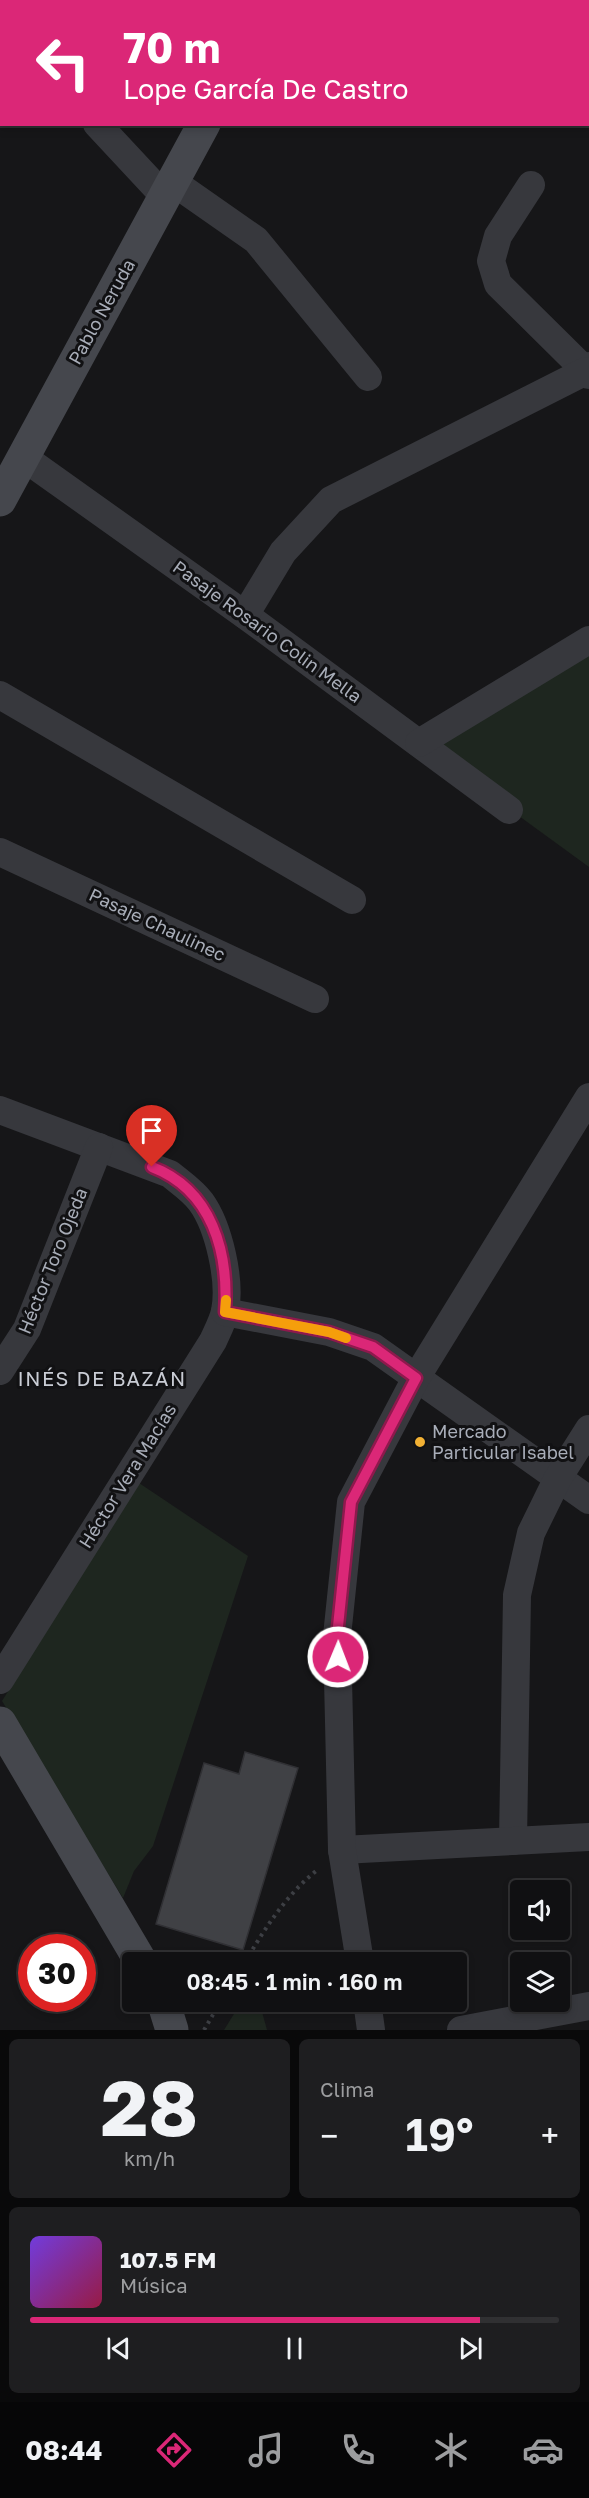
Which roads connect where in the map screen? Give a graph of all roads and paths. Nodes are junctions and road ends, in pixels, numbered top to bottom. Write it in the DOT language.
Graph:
graph roads {
  1 [pos="100,126"];
  2 [pos="203,126"];
  3 [pos="531,185"];
  4 [pos="169,190"];
  5 [pos="588,371"];
  6 [pos="368,377"];
  7 [pos="14,459"];
  8 [pos="0,500"];
  9 [pos="245,615"];
  10 [pos="589,640"];
  11 [pos="0,695"];
  12 [pos="419,742"];
  13 [pos="508,810"];
  14 [pos="0,852"];
  15 [pos="352,900"];
  16 [pos="315,999"];
  17 [pos="589,1097"];
  18 [pos="0,1110"];
  19 [pos="99,1147"];
  20 [pos="225,1312"];
  21 [pos="0,1371"];
  22 [pos="416,1378"];
  23 [pos="589,1429"];
  24 [pos="558,1478"];
  25 [pos="589,1500"];
  26 [pos="0,1680"];
  27 [pos="0,1723"];
  28 [pos="589,1837"];
  29 [pos="513,1842"];
  30 [pos="342,1850"];
  31 [pos="135,1952"];
  32 [pos="251,1952"];
  33 [pos="358,1952"];
  34 [pos="589,2006"];
  35 [pos="167,2012"];
  36 [pos="215,2012"];
  37 [pos="369,2012"];
  38 [pos="544,2022"];
  39 [pos="172,2030"];
  40 [pos="204,2030"];
  41 [pos="371,2030"];
  42 [pos="461,2030"];
  1 -- 4 [label="street"];
  2 -- 4 [label="main road, Pablo Neruda"];
  3 -- 5 [label="street"];
  4 -- 6 [label="street"];
  4 -- 7 [label="main road, Pablo Neruda"];
  5 -- 9 [label="street"];
  7 -- 8 [label="main road, Pablo Neruda"];
  7 -- 9 [label="street, Pasaje Rosario Colin Mella"];
  9 -- 12 [label="street, Pasaje Rosario Colin Mella"];
  10 -- 12 [label="street"];
  11 -- 15 [label="street"];
  12 -- 13 [label="street, Pasaje Rosario Colin Mella"];
  14 -- 16 [label="street, Pasaje Chaulinec"];
  17 -- 22 [label="street"];
  18 -- 19 [label="street, Héctor Vera Macías"];
  19 -- 20 [label="street, Héctor Vera Macías"];
  19 -- 21 [label="street, Héctor Toro Ojeda"];
  20 -- 22 [label="street"];
  20 -- 26 [label="street, Héctor Vera Macías"];
  22 -- 24 [label="street"];
  22 -- 30 [label="street"];
  23 -- 24 [label="street"];
  24 -- 25 [label="street"];
  24 -- 29 [label="street"];
  27 -- 31 [label="main road"];
  28 -- 29 [label="street"];
  29 -- 30 [label="street"];
  30 -- 32 [label="path"];
  30 -- 33 [label="street"];
  34 -- 38 [label="street"];
  35 -- 39 [label="main road"];
  36 -- 40 [label="path"];
  37 -- 41 [label="street"];
  38 -- 42 [label="street"];
}
